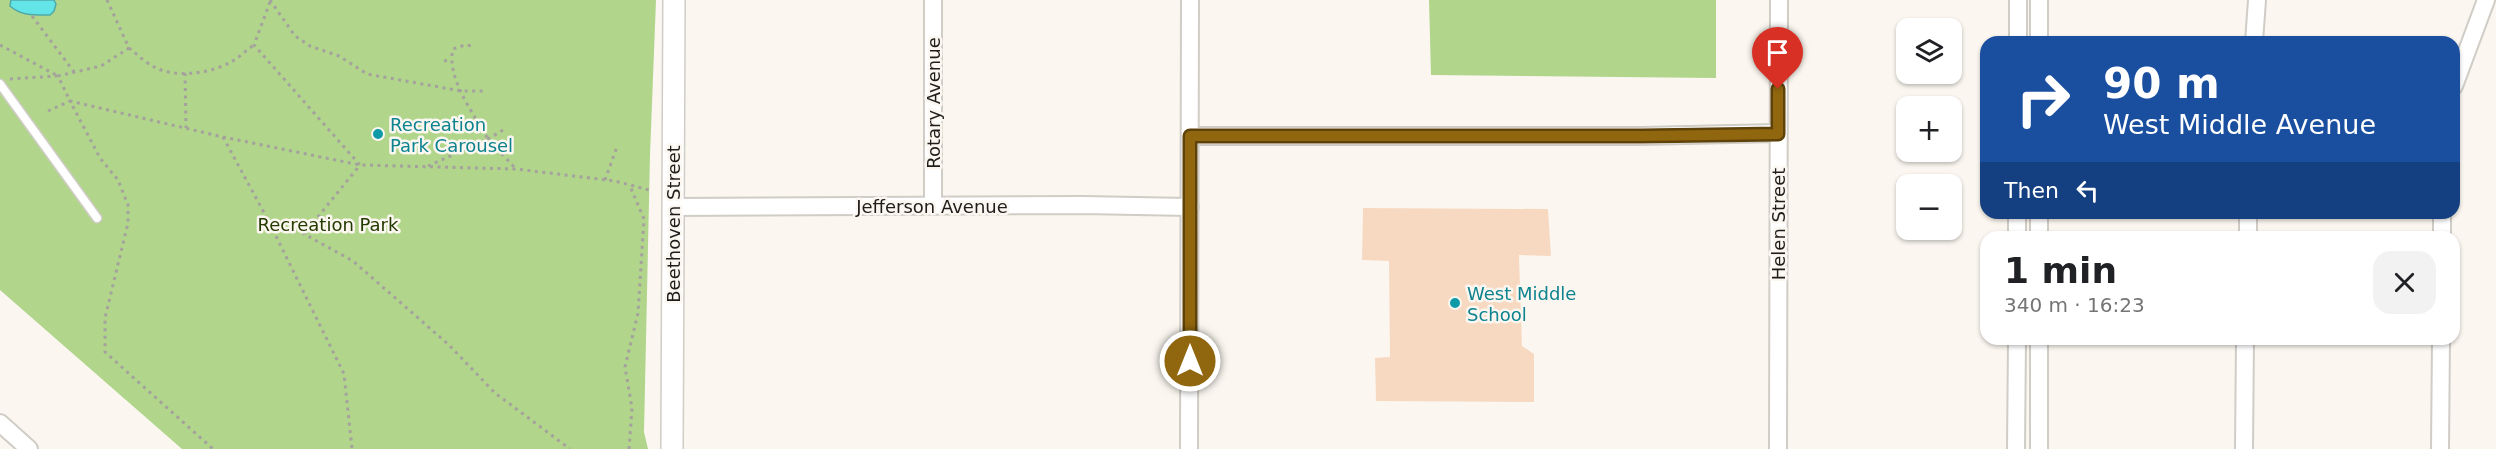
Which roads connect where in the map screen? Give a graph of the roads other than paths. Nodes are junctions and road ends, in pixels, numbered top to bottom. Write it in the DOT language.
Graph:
graph roads {
  1 [pos="674,0"];
  2 [pos="933,0"];
  3 [pos="1190,0"];
  4 [pos="1779,0"];
  5 [pos="2018,0"];
  6 [pos="2039,0"];
  7 [pos="2257,0"];
  8 [pos="2486,0"];
  9 [pos="2018,36"];
  10 [pos="2039,36"];
  11 [pos="2254,36"];
  12 [pos="2460,70"];
  13 [pos="3,83"];
  14 [pos="1778,134"];
  15 [pos="1190,136"];
  16 [pos="933,206"];
  17 [pos="673,207"];
  18 [pos="1190,207"];
  19 [pos="97,218"];
  20 [pos="2017,345"];
  21 [pos="2039,345"];
  22 [pos="2245,345"];
  23 [pos="2441,345"];
  24 [pos="0,423"];
  25 [pos="29,449"];
  26 [pos="672,449"];
  27 [pos="1189,449"];
  28 [pos="1779,449"];
  29 [pos="2016,449"];
  30 [pos="2039,449"];
  31 [pos="2244,449"];
  32 [pos="2440,449"];
  1 -- 17 [label="street, Beethoven Street"];
  2 -- 16 [label="street, Rotary Avenue"];
  3 -- 15 [label="street"];
  4 -- 14 [label="street, Helen Street"];
  5 -- 9 [label="street"];
  6 -- 10 [label="street"];
  7 -- 11 [label="street"];
  8 -- 12 [label="street"];
  13 -- 19 [label="lane"];
  14 -- 15 [label="street"];
  14 -- 28 [label="street, Helen Street"];
  15 -- 18 [label="street"];
  16 -- 17 [label="street, Jefferson Avenue"];
  16 -- 18 [label="street, Jefferson Avenue"];
  17 -- 26 [label="street, Beethoven Street"];
  18 -- 27 [label="street"];
  20 -- 29 [label="street"];
  21 -- 30 [label="street"];
  22 -- 31 [label="street"];
  23 -- 32 [label="street"];
  24 -- 25 [label="street"];
}
